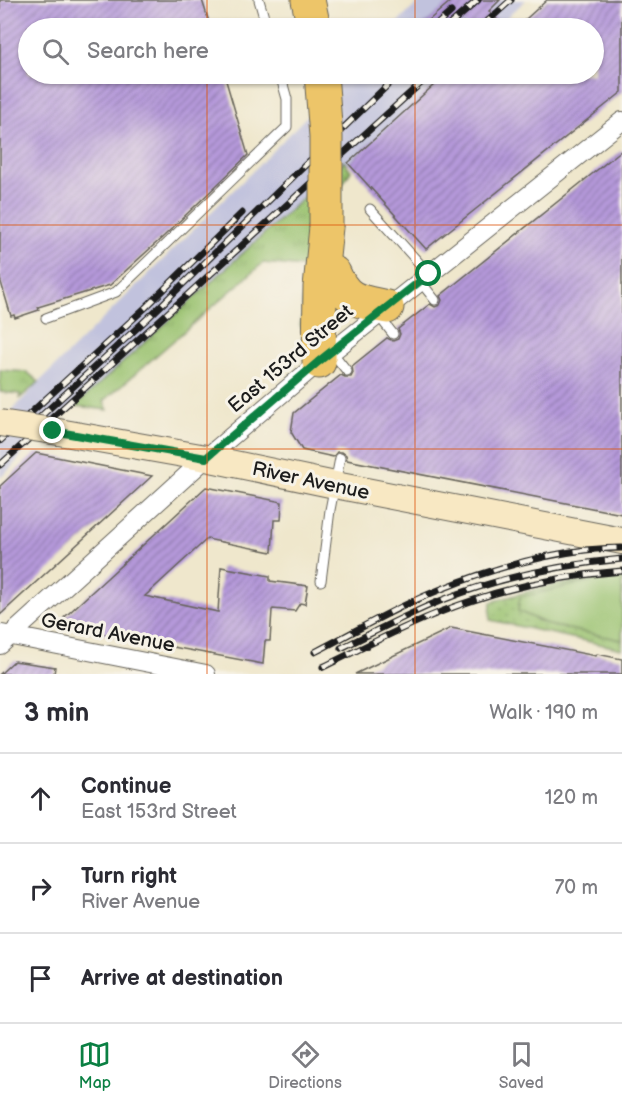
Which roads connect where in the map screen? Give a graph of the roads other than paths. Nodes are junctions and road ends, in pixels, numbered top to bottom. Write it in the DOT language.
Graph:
graph roads {
  1 [pos="259,0"];
  2 [pos="308,0"];
  3 [pos="264,18"];
  4 [pos="312,18"];
  5 [pos="283,84"];
  6 [pos="322,84"];
  7 [pos="622,121"];
  8 [pos="370,209"];
  9 [pos="425,278"];
  10 [pos="327,280"];
  11 [pos="435,300"];
  12 [pos="46,318"];
  13 [pos="386,318"];
  14 [pos="333,358"];
  15 [pos="0,423"];
  16 [pos="206,458"];
  17 [pos="340,458"];
  18 [pos="335,485"];
  19 [pos="622,541"];
  20 [pos="321,580"];
  21 [pos="3,638"];
  22 [pos="207,674"];
  1 -- 3 [label="lane"];
  2 -- 4 [label="highway"];
  5 -- 12 [label="lane"];
  6 -- 10 [label="highway, bridge"];
  7 -- 9 [label="street, East 153rd Street"];
  8 -- 9 [label="lane"];
  9 -- 11 [label="lane"];
  9 -- 13 [label="street, East 153rd Street"];
  10 -- 13 [label="highway"];
  10 -- 14 [label="highway"];
  13 -- 14 [label="street, East 153rd Street"];
  14 -- 16 [label="street, East 153rd Street"];
  15 -- 16 [label="main road, River Avenue, bridge"];
  16 -- 18 [label="main road, River Avenue"];
  16 -- 21 [label="street, East 153rd Street"];
  17 -- 18 [label="lane"];
  18 -- 19 [label="main road, River Avenue"];
  18 -- 20 [label="lane"];
  21 -- 22 [label="street, Gerard Avenue"];
}
